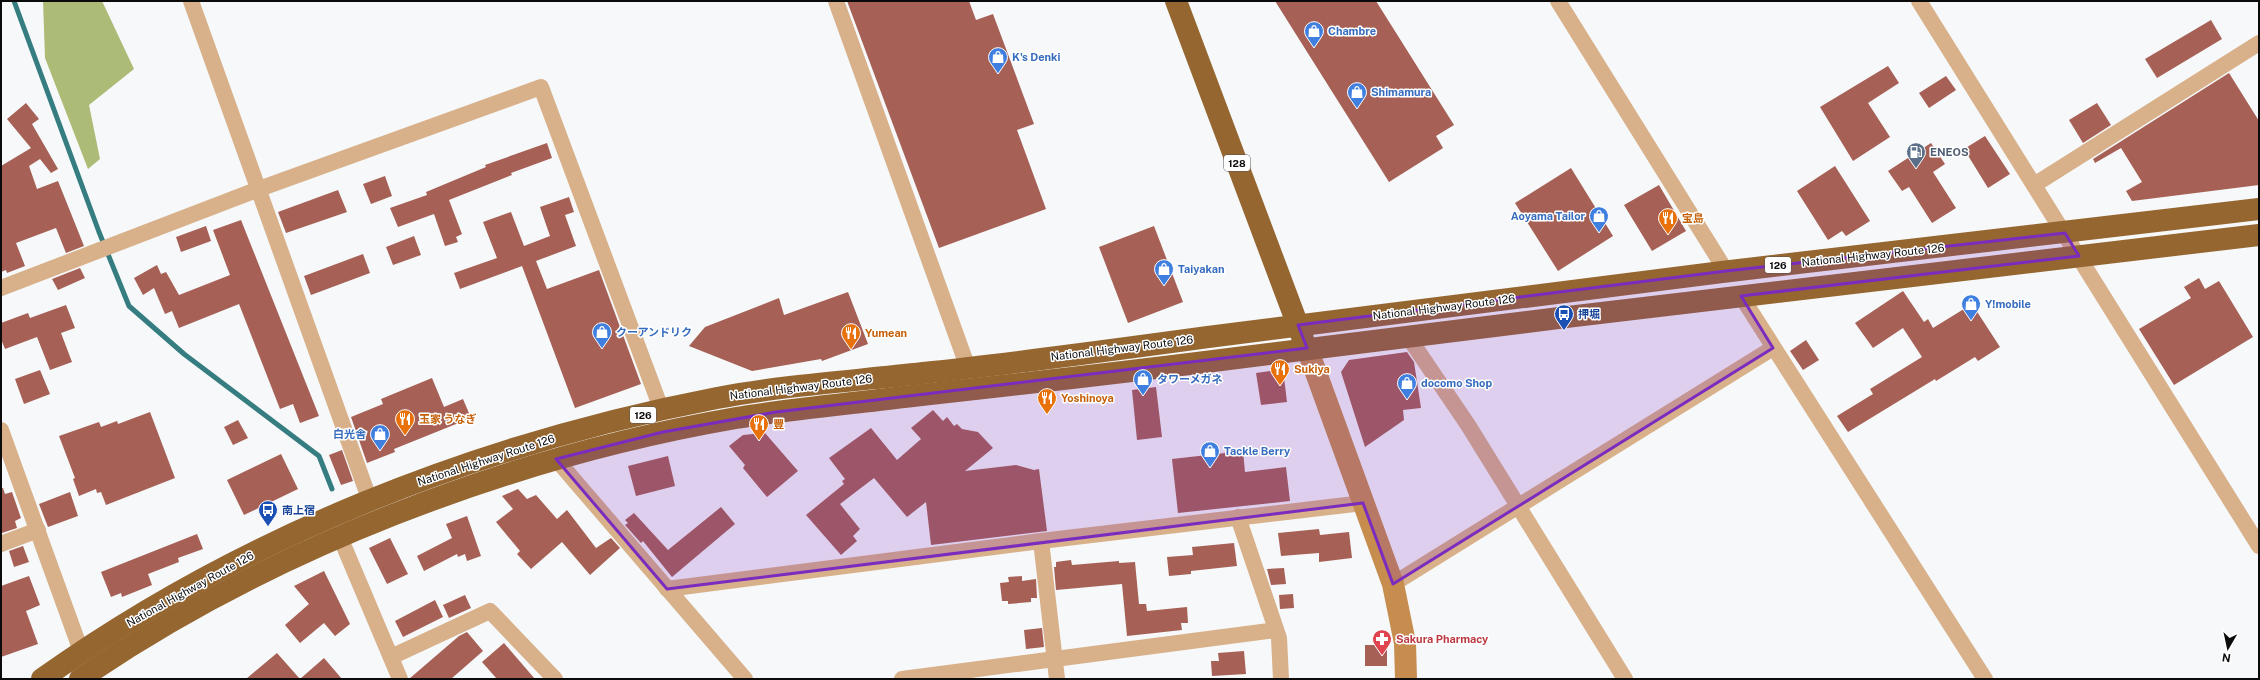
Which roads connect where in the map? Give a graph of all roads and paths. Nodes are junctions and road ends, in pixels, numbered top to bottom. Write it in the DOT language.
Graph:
graph roads {
  1 [pos="191,1"];
  2 [pos="836,1"];
  3 [pos="1176,1"];
  4 [pos="1558,1"];
  5 [pos="1918,1"];
  6 [pos="2259,43"];
  7 [pos="2034,185"];
  8 [pos="259,189"];
  9 [pos="2259,209"];
  10 [pos="2065,233"];
  11 [pos="2259,235"];
  12 [pos="2079,256"];
  13 [pos="1726,271"];
  14 [pos="1,288"];
  15 [pos="1741,296"];
  16 [pos="1298,325"];
  17 [pos="1407,335"];
  18 [pos="1307,348"];
  19 [pos="1773,348"];
  20 [pos="968,368"];
  21 [pos="662,411"];
  22 [pos="2,438"];
  23 [pos="556,459"];
  24 [pos="370,501"];
  25 [pos="1363,503"];
  26 [pos="1517,507"];
  27 [pos="1238,517"];
  28 [pos="38,530"];
  29 [pos="340,537"];
  30 [pos="1041,541"];
  31 [pos="1,544"];
  32 [pos="2259,546"];
  33 [pos="1393,584"];
  34 [pos="667,589"];
  35 [pos="1276,630"];
  36 [pos="81,651"];
  37 [pos="391,657"];
  38 [pos="1054,658"];
  39 [pos="42,679"];
  40 [pos="80,679"];
  41 [pos="400,679"];
  42 [pos="555,679"];
  43 [pos="744,679"];
  44 [pos="902,679"];
  45 [pos="1057,679"];
  46 [pos="1281,679"];
  47 [pos="1406,679"];
  48 [pos="1625,679"];
  49 [pos="1985,679"];
  1 -- 8 [label="street"];
  2 -- 20 [label="street"];
  3 -- 16 [label="highway, 128"];
  4 -- 13 [label="street"];
  5 -- 7 [label="street"];
  6 -- 7 [label="street"];
  7 -- 10 [label="street"];
  8 -- 14 [label="street"];
  8 -- 21 [label="street"];
  8 -- 24 [label="street"];
  9 -- 10 [label="highway, National Highway Route 126 / 126"];
  10 -- 12 [label="street"];
  10 -- 13 [label="highway, National Highway Route 126 / 126"];
  11 -- 12 [label="highway, National Highway Route 126 / 126"];
  12 -- 15 [label="highway, National Highway Route 126 / 126"];
  12 -- 32 [label="street"];
  13 -- 16 [label="highway, National Highway Route 126 / 126"];
  15 -- 17 [label="highway, National Highway Route 126 / 126"];
  15 -- 19 [label="street"];
  16 -- 18 [label="highway, 128"];
  16 -- 20 [label="highway, National Highway Route 126 / 126"];
  17 -- 18 [label="highway, National Highway Route 126 / 126"];
  17 -- 26 [label="street"];
  18 -- 23 [label="highway, National Highway Route 126 / 126"];
  18 -- 25 [label="street"];
  19 -- 26 [label="street"];
  19 -- 49 [label="street"];
  20 -- 21 [label="highway, National Highway Route 126 / 126"];
  21 -- 24 [label="highway, National Highway Route 126 / 126"];
  22 -- 28 [label="street"];
  23 -- 29 [label="highway, National Highway Route 126 / 126"];
  23 -- 34 [label="street"];
  24 -- 36 [label="highway, National Highway Route 126 / 126"];
  25 -- 27 [label="street"];
  25 -- 33 [label="street"];
  26 -- 33 [label="street"];
  26 -- 48 [label="street"];
  27 -- 30 [label="street"];
  27 -- 35 [label="street"];
  28 -- 31 [label="street"];
  28 -- 36 [label="street"];
  29 -- 37 [label="street"];
  29 -- 40 [label="highway, National Highway Route 126 / 126"];
  30 -- 34 [label="street"];
  30 -- 38 [label="street"];
  33 -- 47 [label="street"];
  34 -- 43 [label="street"];
  35 -- 38 [label="street"];
  35 -- 46 [label="street"];
  36 -- 39 [label="highway, National Highway Route 126 / 126"];
  37 -- 41 [label="street"];
  37 -- 42 [label="street"];
  38 -- 44 [label="street"];
  38 -- 45 [label="street"];
}
